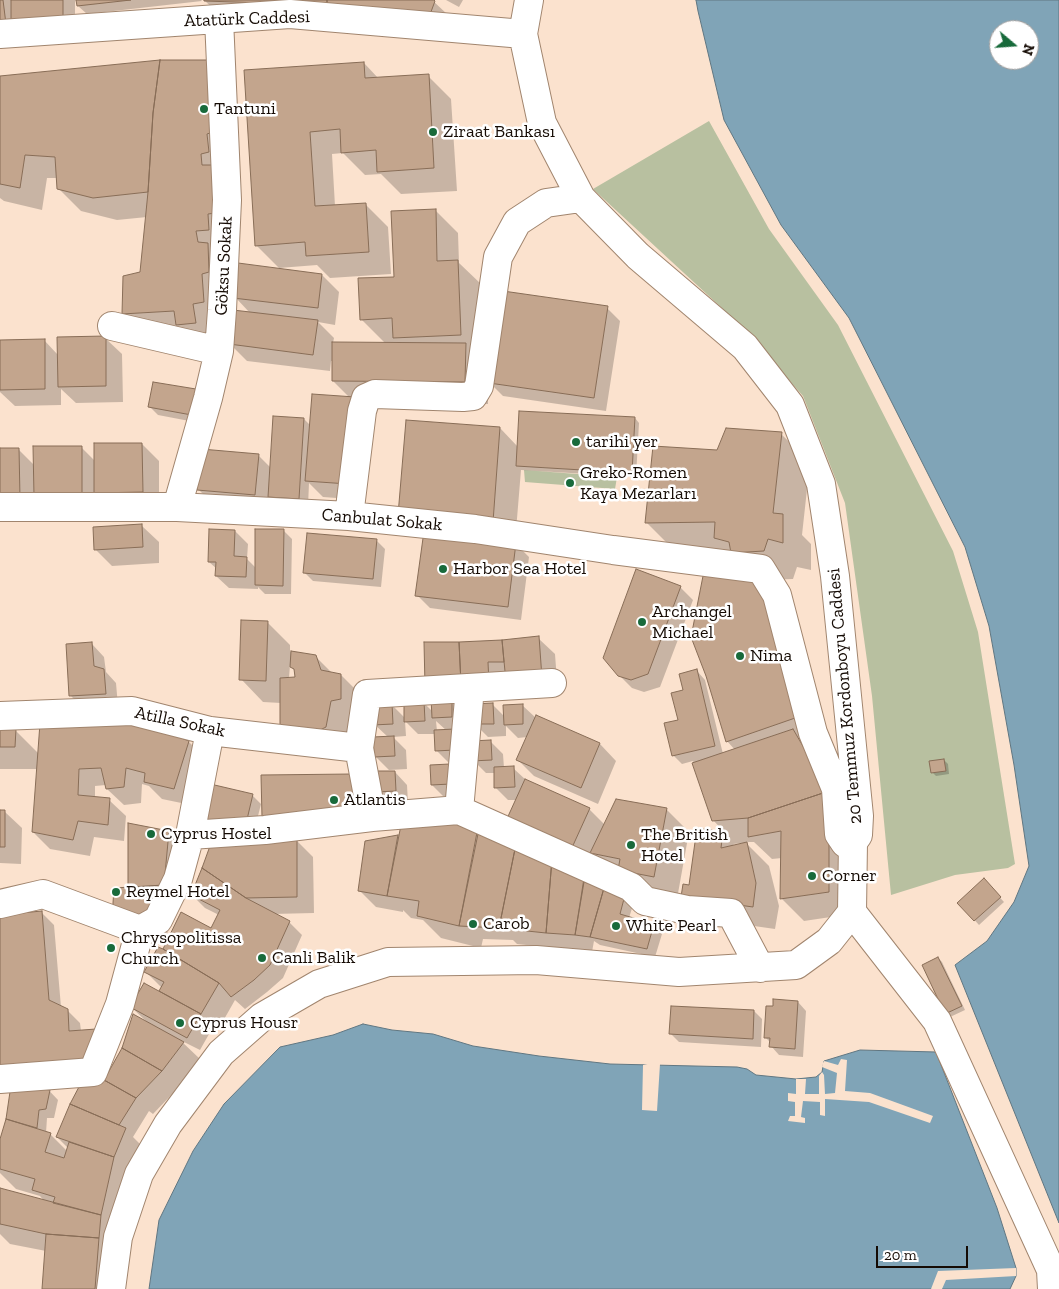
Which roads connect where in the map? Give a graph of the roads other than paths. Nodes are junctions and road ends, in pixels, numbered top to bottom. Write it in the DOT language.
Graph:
graph roads {
  1 [pos="529,0"];
  2 [pos="219,19"];
  3 [pos="0,34"];
  4 [pos="523,34"];
  5 [pos="581,198"];
  6 [pos="112,326"];
  7 [pos="219,351"];
  8 [pos="0,507"];
  9 [pos="177,507"];
  10 [pos="349,516"];
  11 [pos="552,683"];
  12 [pos="470,688"];
  13 [pos="0,716"];
  14 [pos="210,731"];
  15 [pos="359,748"];
  16 [pos="459,810"];
  17 [pos="372,817"];
  18 [pos="190,835"];
  19 [pos="853,842"];
  20 [pos="0,904"];
  21 [pos="852,912"];
  22 [pos="140,930"];
  23 [pos="760,968"];
  24 [pos="0,1079"];
  25 [pos="111,1289"];
  26 [pos="1052,1289"];
  1 -- 4 [label="street, 20 Temmuz Kordonboyu Caddesi"];
  2 -- 3 [label="street, Atatürk Caddesi"];
  2 -- 4 [label="street, Atatürk Caddesi"];
  2 -- 7 [label="street, Göksu Sokak"];
  4 -- 5 [label="street, 20 Temmuz Kordonboyu Caddesi"];
  5 -- 10 [label="street"];
  5 -- 19 [label="street, 20 Temmuz Kordonboyu Caddesi"];
  6 -- 7 [label="street"];
  7 -- 9 [label="street, Göksu Sokak"];
  8 -- 9 [label="street, Canbulat Sokak"];
  9 -- 10 [label="street, Canbulat Sokak"];
  10 -- 19 [label="street, Canbulat Sokak"];
  11 -- 12 [label="street"];
  12 -- 15 [label="street"];
  12 -- 16 [label="street"];
  13 -- 14 [label="street, Atilla Sokak"];
  14 -- 15 [label="street, Atilla Sokak"];
  14 -- 18 [label="street"];
  15 -- 17 [label="street"];
  16 -- 17 [label="street"];
  16 -- 23 [label="street"];
  17 -- 18 [label="street"];
  18 -- 22 [label="street"];
  19 -- 21 [label="street, 20 Temmuz Kordonboyu Caddesi"];
  20 -- 22 [label="street"];
  21 -- 23 [label="street"];
  21 -- 26 [label="street"];
  22 -- 24 [label="street"];
  23 -- 25 [label="street"];
}
